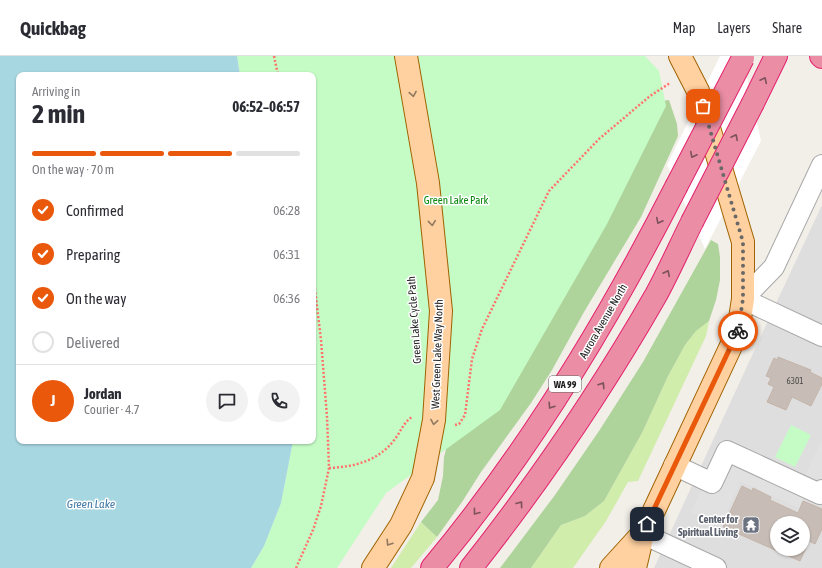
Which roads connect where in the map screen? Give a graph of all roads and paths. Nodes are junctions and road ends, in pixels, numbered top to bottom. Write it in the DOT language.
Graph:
graph roads {
  1 [pos="274,56"];
  2 [pos="406,56"];
  3 [pos="680,56"];
  4 [pos="776,56"];
  5 [pos="743,57"];
  6 [pos="277,72"];
  7 [pos="676,80"];
  8 [pos="822,165"];
  9 [pos="743,299"];
  10 [pos="316,303"];
  11 [pos="822,336"];
  12 [pos="417,416"];
  13 [pos="453,425"];
  14 [pos="674,465"];
  15 [pos="329,468"];
  16 [pos="822,490"];
  17 [pos="643,534"];
  18 [pos="296,568"];
  19 [pos="373,568"];
  20 [pos="432,568"];
  21 [pos="471,568"];
  22 [pos="611,568"];
  23 [pos="635,568"];
  24 [pos="716,568"];
  1 -- 6 [label="path"];
  2 -- 19 [label="main road, West Green Lake Way North, one-way"];
  3 -- 9 [label="main road"];
  21 -- 4 [label="highway, WA 99, one-way, bridge"];
  5 -- 20 [label="highway, Aurora Avenue North / WA 99, one-way, bridge"];
  7 -- 13 [label="path"];
  8 -- 9 [label="street"];
  9 -- 11 [label="street"];
  9 -- 14 [label="main road"];
  10 -- 15 [label="path"];
  12 -- 15 [label="path"];
  14 -- 16 [label="street"];
  14 -- 17 [label="main road"];
  15 -- 18 [label="path"];
  17 -- 22 [label="main road"];
  17 -- 23 [label="main road"];
  17 -- 24 [label="street"];
}
